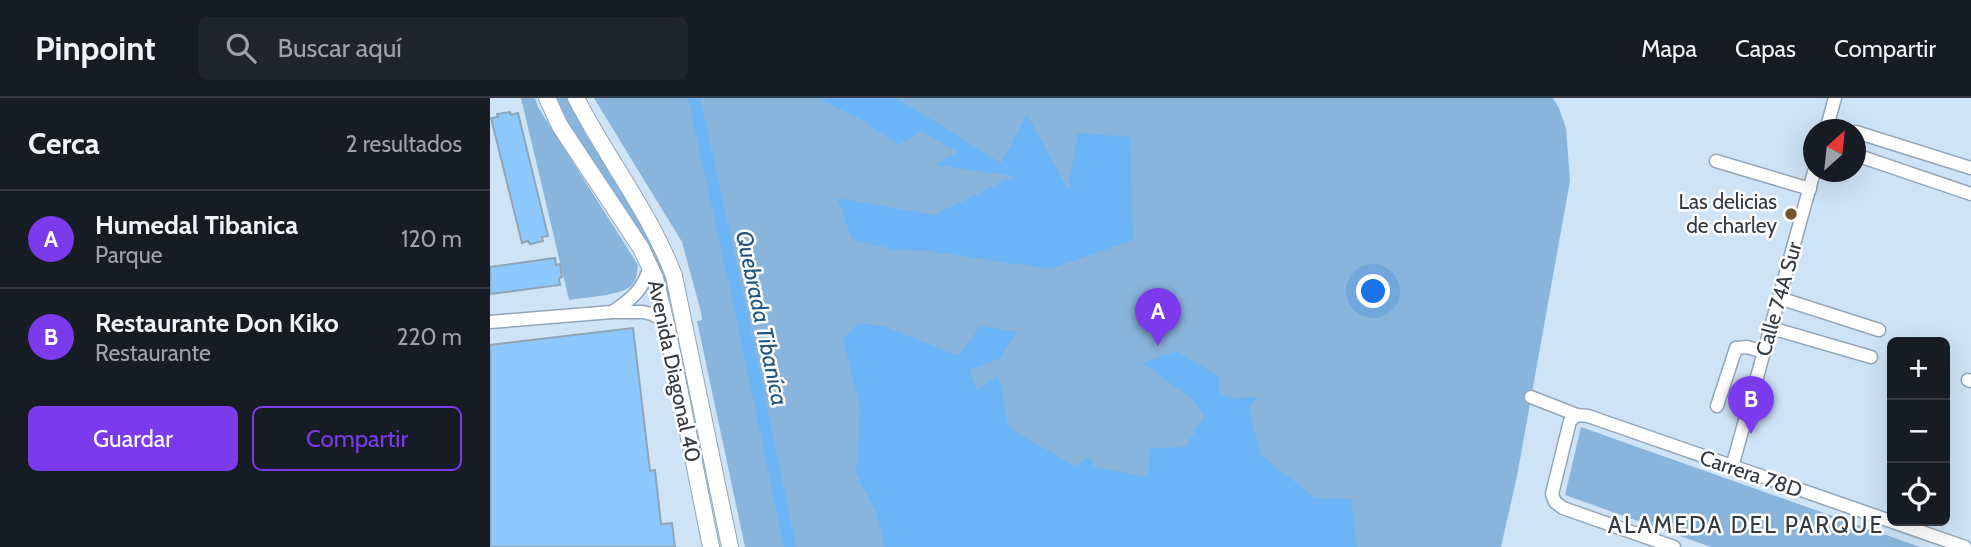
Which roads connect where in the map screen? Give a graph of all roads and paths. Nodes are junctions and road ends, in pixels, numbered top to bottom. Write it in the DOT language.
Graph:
graph roads {
  1 [pos="547,98"];
  2 [pos="576,98"];
  3 [pos="1835,98"];
  4 [pos="1829,119"];
  5 [pos="1866,135"];
  6 [pos="1866,158"];
  7 [pos="1716,161"];
  8 [pos="1971,168"];
  9 [pos="1812,182"];
  10 [pos="1810,189"];
  11 [pos="1971,194"];
  12 [pos="1788,208"];
  13 [pos="1803,212"];
  14 [pos="650,266"];
  15 [pos="1779,298"];
  16 [pos="612,312"];
  17 [pos="490,322"];
  18 [pos="667,328"];
  19 [pos="1771,328"];
  20 [pos="1880,330"];
  21 [pos="1764,352"];
  22 [pos="1871,358"];
  23 [pos="1531,397"];
  24 [pos="1717,406"];
  25 [pos="1577,415"];
  26 [pos="1732,467"];
  27 [pos="1946,544"];
  28 [pos="711,547"];
  29 [pos="730,547"];
  30 [pos="1674,547"];
  31 [pos="1965,547"];
  1 -- 14 [label="main road, Avenida Diagonal 40"];
  2 -- 29 [label="main road, Avenida Diagonal 40"];
  3 -- 4 [label="street"];
  5 -- 8 [label="street"];
  6 -- 11 [label="street"];
  7 -- 10 [label="street"];
  9 -- 10 [label="street, Calle 74A Sur"];
  10 -- 13 [label="street, Calle 74A Sur"];
  12 -- 13 [label="street"];
  13 -- 15 [label="street, Calle 74A Sur"];
  14 -- 16 [label="street"];
  14 -- 18 [label="main road, Avenida Diagonal 40"];
  15 -- 19 [label="street, Calle 74A Sur"];
  15 -- 20 [label="street"];
  16 -- 17 [label="street"];
  16 -- 18 [label="street"];
  18 -- 28 [label="main road, Avenida Diagonal 40"];
  19 -- 21 [label="street, Calle 74A Sur"];
  19 -- 22 [label="street"];
  21 -- 24 [label="street"];
  21 -- 26 [label="street, Calle 74A Sur"];
  23 -- 25 [label="street, Carrera 78D"];
  25 -- 26 [label="street, Carrera 78D"];
  25 -- 30 [label="street"];
  26 -- 27 [label="street, Carrera 78D"];
  27 -- 31 [label="street, Carrera 78D"];
}
